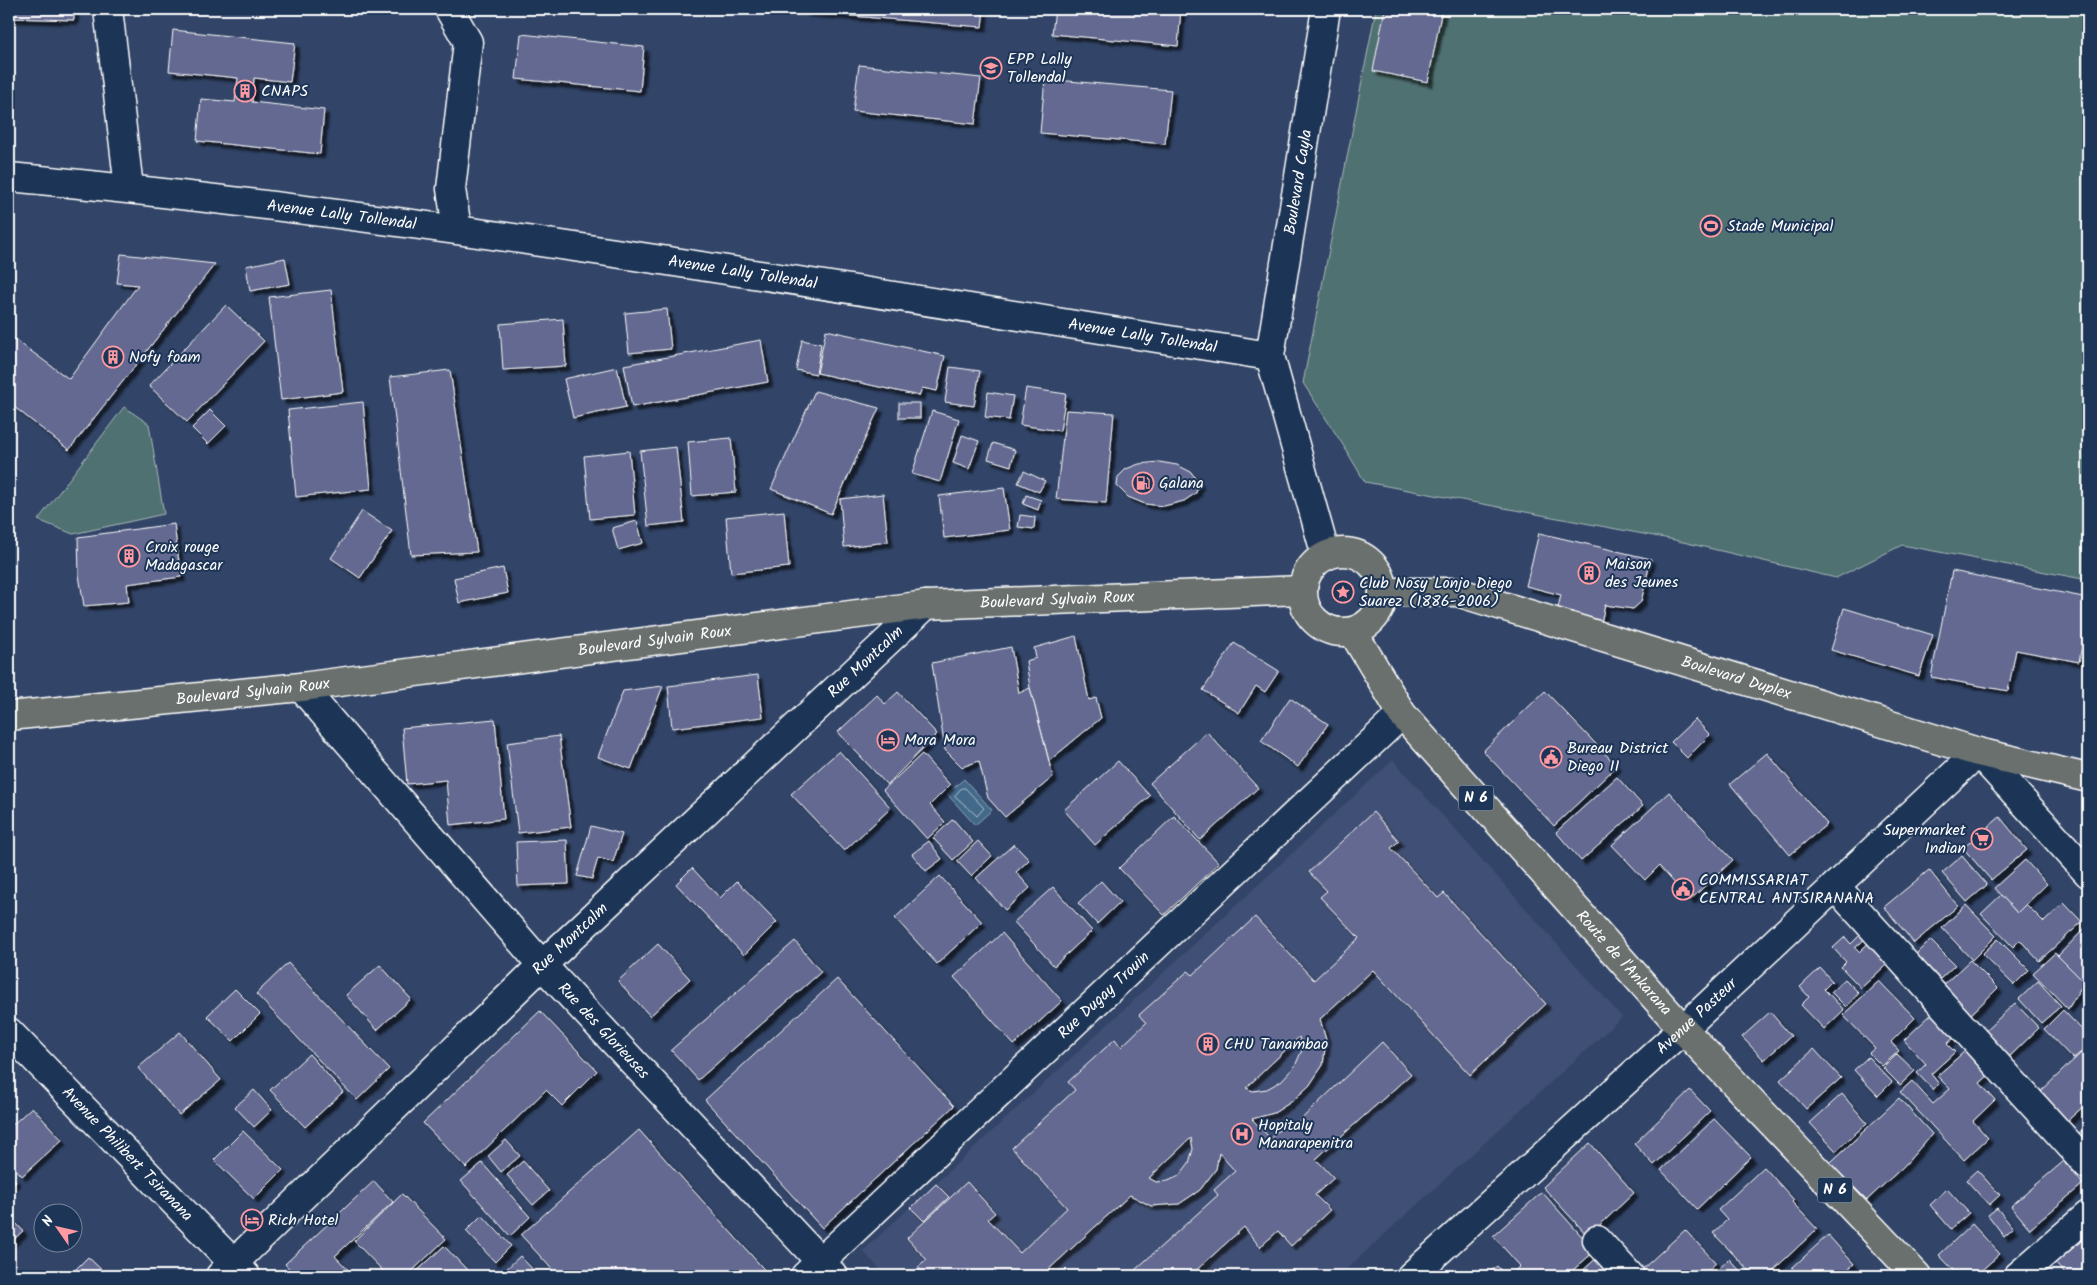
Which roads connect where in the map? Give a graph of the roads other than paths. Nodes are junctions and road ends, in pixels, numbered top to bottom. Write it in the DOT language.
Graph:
graph roads {
  1 [pos="108,9"];
  2 [pos="449,9"];
  3 [pos="1326,9"];
  4 [pos="9,177"];
  5 [pos="129,188"];
  6 [pos="457,229"];
  7 [pos="1270,356"];
  8 [pos="1326,556"];
  9 [pos="1303,590"];
  10 [pos="1383,592"];
  11 [pos="926,605"];
  12 [pos="1353,632"];
  13 [pos="301,687"];
  14 [pos="1402,714"];
  15 [pos="9,716"];
  16 [pos="1978,752"];
  17 [pos="2088,778"];
  18 [pos="2088,873"];
  19 [pos="1835,886"];
  20 [pos="542,965"];
  21 [pos="1683,1029"];
  22 [pos="9,1032"];
  23 [pos="2088,1165"];
  24 [pos="2088,1215"];
  25 [pos="1597,1240"];
  26 [pos="820,1271"];
  27 [pos="233,1272"];
  28 [pos="1411,1276"];
  29 [pos="1630,1276"];
  30 [pos="1917,1276"];
  31 [pos="2018,1276"];
  1 -- 5 [label="street"];
  2 -- 6 [label="street"];
  3 -- 7 [label="street, Boulevard Cayla"];
  4 -- 5 [label="street, Avenue Lally Tollendal"];
  5 -- 6 [label="street, Avenue Lally Tollendal"];
  6 -- 7 [label="street, Avenue Lally Tollendal"];
  7 -- 8 [label="street"];
  8 -- 9 [label="main road"];
  8 -- 10 [label="main road"];
  9 -- 11 [label="main road, Boulevard Sylvain Roux"];
  9 -- 12 [label="main road"];
  10 -- 12 [label="main road"];
  10 -- 16 [label="main road, Boulevard Duplex"];
  11 -- 13 [label="main road, Boulevard Sylvain Roux"];
  11 -- 20 [label="street, Rue Montcalm"];
  12 -- 14 [label="main road, Route de l'Ankarana / N 6"];
  13 -- 15 [label="main road, Boulevard Sylvain Roux"];
  13 -- 20 [label="street, Rue des Glorieuses"];
  14 -- 21 [label="main road, Route de l'Ankarana / N 6"];
  14 -- 26 [label="street, Rue Dugay Trouin"];
  16 -- 17 [label="main road, Boulevard Duplex"];
  16 -- 18 [label="street"];
  16 -- 19 [label="street, Avenue Pasteur"];
  19 -- 21 [label="street, Avenue Pasteur"];
  19 -- 23 [label="street"];
  20 -- 26 [label="street, Rue des Glorieuses"];
  20 -- 27 [label="street, Rue Montcalm"];
  21 -- 28 [label="street, Avenue Pasteur"];
  21 -- 30 [label="main road, Route de l'Ankarana / N 6"];
  22 -- 27 [label="street, Avenue Philibert Tsiranana"];
  24 -- 31 [label="street"];
  25 -- 29 [label="street"];
}
